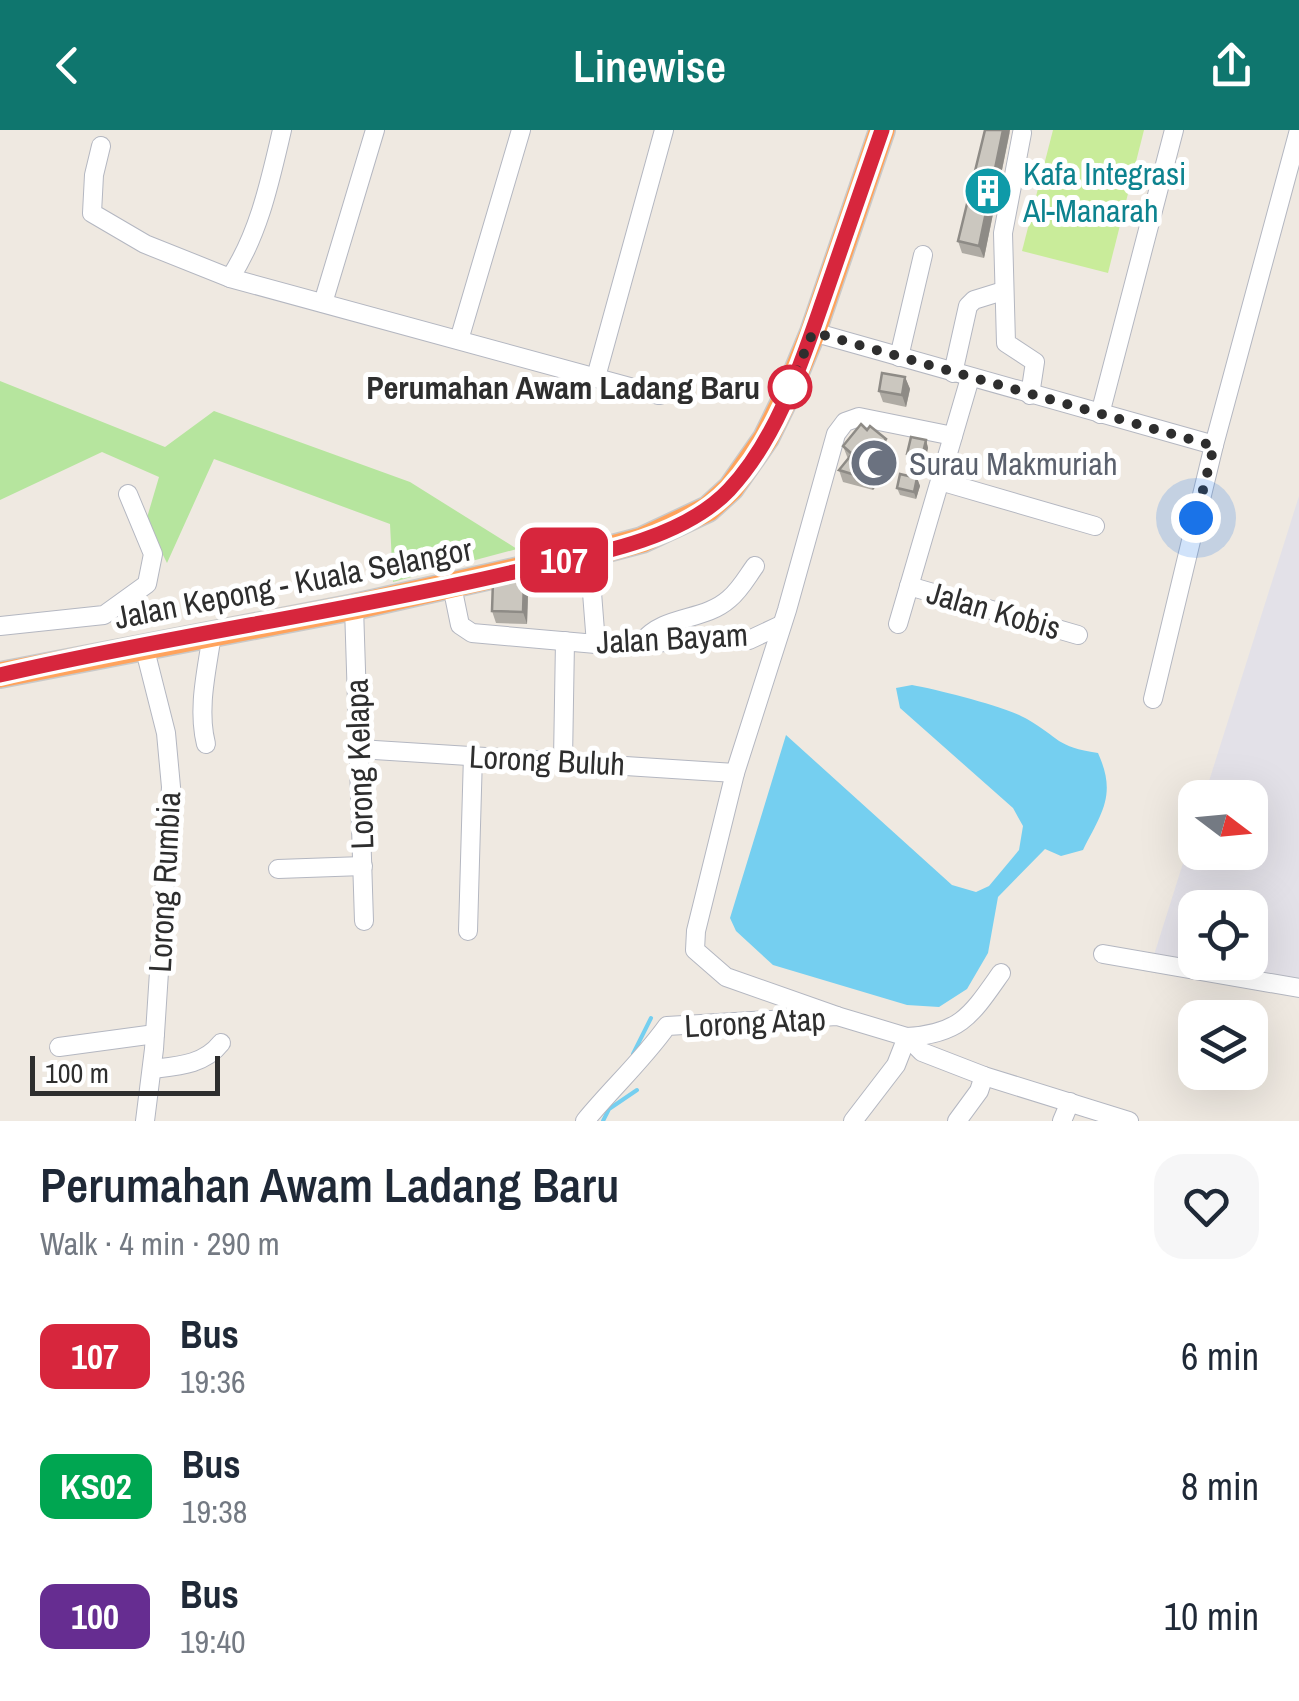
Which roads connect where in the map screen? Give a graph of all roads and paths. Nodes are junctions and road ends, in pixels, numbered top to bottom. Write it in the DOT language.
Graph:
graph roads {
  1 [pos="282,130"];
  2 [pos="375,130"];
  3 [pos="521,130"];
  4 [pos="664,130"];
  5 [pos="882,130"];
  6 [pos="1174,130"];
  7 [pos="1299,130"];
  8 [pos="1022,134"];
  9 [pos="101,146"];
  10 [pos="924,255"];
  11 [pos="230,278"];
  12 [pos="1003,291"];
  13 [pos="323,303"];
  14 [pos="813,332"];
  15 [pos="459,340"];
  16 [pos="900,357"];
  17 [pos="962,375"];
  18 [pos="596,377"];
  19 [pos="685,388"];
  20 [pos="1030,395"];
  21 [pos="1100,414"];
  22 [pos="953,436"];
  23 [pos="1214,446"];
  24 [pos="940,481"];
  25 [pos="128,494"];
  26 [pos="1095,526"];
  27 [pos="590,554"];
  28 [pos="755,566"];
  29 [pos="452,586"];
  30 [pos="909,586"];
  31 [pos="354,608"];
  32 [pos="898,624"];
  33 [pos="781,625"];
  34 [pos="0,626"];
  35 [pos="212,634"];
  36 [pos="1078,635"];
  37 [pos="565,641"];
  38 [pos="642,642"];
  39 [pos="596,644"];
  40 [pos="144,646"];
  41 [pos="0,675"];
  42 [pos="1152,698"];
  43 [pos="166,732"];
  44 [pos="359,749"];
  45 [pos="474,756"];
  46 [pos="563,760"];
  47 [pos="736,772"];
  48 [pos="362,866"];
  49 [pos="278,869"];
  50 [pos="364,921"];
  51 [pos="468,931"];
  52 [pos="1104,954"];
  53 [pos="1001,973"];
  54 [pos="1299,988"];
  55 [pos="837,1016"];
  56 [pos="155,1034"];
  57 [pos="907,1037"];
  58 [pos="221,1043"];
  59 [pos="58,1047"];
  60 [pos="152,1069"];
  61 [pos="984,1076"];
  62 [pos="1070,1102"];
  63 [pos="145,1121"];
  64 [pos="585,1121"];
  65 [pos="852,1121"];
  66 [pos="956,1121"];
  67 [pos="1062,1121"];
  68 [pos="1129,1121"];
  1 -- 11 [label="street"];
  2 -- 13 [label="street"];
  3 -- 15 [label="street"];
  4 -- 18 [label="street"];
  5 -- 14 [label="highway, Jalan Kepong - Kuala Selangor"];
  6 -- 21 [label="street"];
  7 -- 23 [label="street"];
  8 -- 12 [label="street"];
  9 -- 11 [label="street"];
  10 -- 16 [label="street"];
  11 -- 13 [label="street"];
  12 -- 17 [label="street"];
  12 -- 20 [label="street"];
  13 -- 15 [label="street"];
  14 -- 16 [label="street"];
  14 -- 27 [label="highway, Jalan Kepong - Kuala Selangor"];
  15 -- 18 [label="street"];
  16 -- 17 [label="street"];
  17 -- 20 [label="street"];
  17 -- 22 [label="street"];
  18 -- 19 [label="street"];
  20 -- 21 [label="street"];
  21 -- 23 [label="street"];
  22 -- 24 [label="street"];
  22 -- 33 [label="street, Jalan Bayam"];
  23 -- 42 [label="street"];
  24 -- 26 [label="street"];
  24 -- 30 [label="street"];
  25 -- 34 [label="street"];
  27 -- 29 [label="highway, Jalan Kepong - Kuala Selangor"];
  27 -- 39 [label="street"];
  28 -- 38 [label="street"];
  29 -- 31 [label="highway, Jalan Kepong - Kuala Selangor"];
  29 -- 37 [label="street, Jalan Bayam"];
  30 -- 32 [label="street"];
  30 -- 36 [label="street, Jalan Kobis"];
  31 -- 35 [label="highway, Jalan Kepong - Kuala Selangor"];
  31 -- 44 [label="street, Lorong Kelapa"];
  33 -- 38 [label="street, Jalan Bayam"];
  33 -- 47 [label="street"];
  35 -- 40 [label="highway, Jalan Kepong - Kuala Selangor"];
  35 -- 43 [label="street"];
  37 -- 39 [label="street, Jalan Bayam"];
  37 -- 46 [label="street"];
  38 -- 39 [label="street, Jalan Bayam"];
  40 -- 41 [label="highway, Jalan Kepong - Kuala Selangor"];
  40 -- 43 [label="street, Lorong Rumbia"];
  43 -- 56 [label="street, Lorong Rumbia"];
  44 -- 45 [label="street, Lorong Buluh"];
  44 -- 48 [label="street, Lorong Kelapa"];
  45 -- 46 [label="street, Lorong Buluh"];
  45 -- 51 [label="street"];
  46 -- 47 [label="street, Lorong Buluh"];
  47 -- 55 [label="street"];
  48 -- 49 [label="street"];
  48 -- 50 [label="street, Lorong Kelapa"];
  52 -- 54 [label="street"];
  53 -- 57 [label="street"];
  55 -- 57 [label="street, Lorong Atap"];
  55 -- 64 [label="street, Lorong Atap"];
  56 -- 59 [label="street"];
  56 -- 60 [label="street, Lorong Rumbia"];
  57 -- 61 [label="street, Lorong Atap"];
  57 -- 65 [label="street"];
  58 -- 60 [label="street"];
  60 -- 63 [label="street, Lorong Rumbia"];
  61 -- 62 [label="street, Lorong Atap"];
  61 -- 66 [label="street"];
  62 -- 67 [label="street"];
  62 -- 68 [label="street, Lorong Atap"];
}
